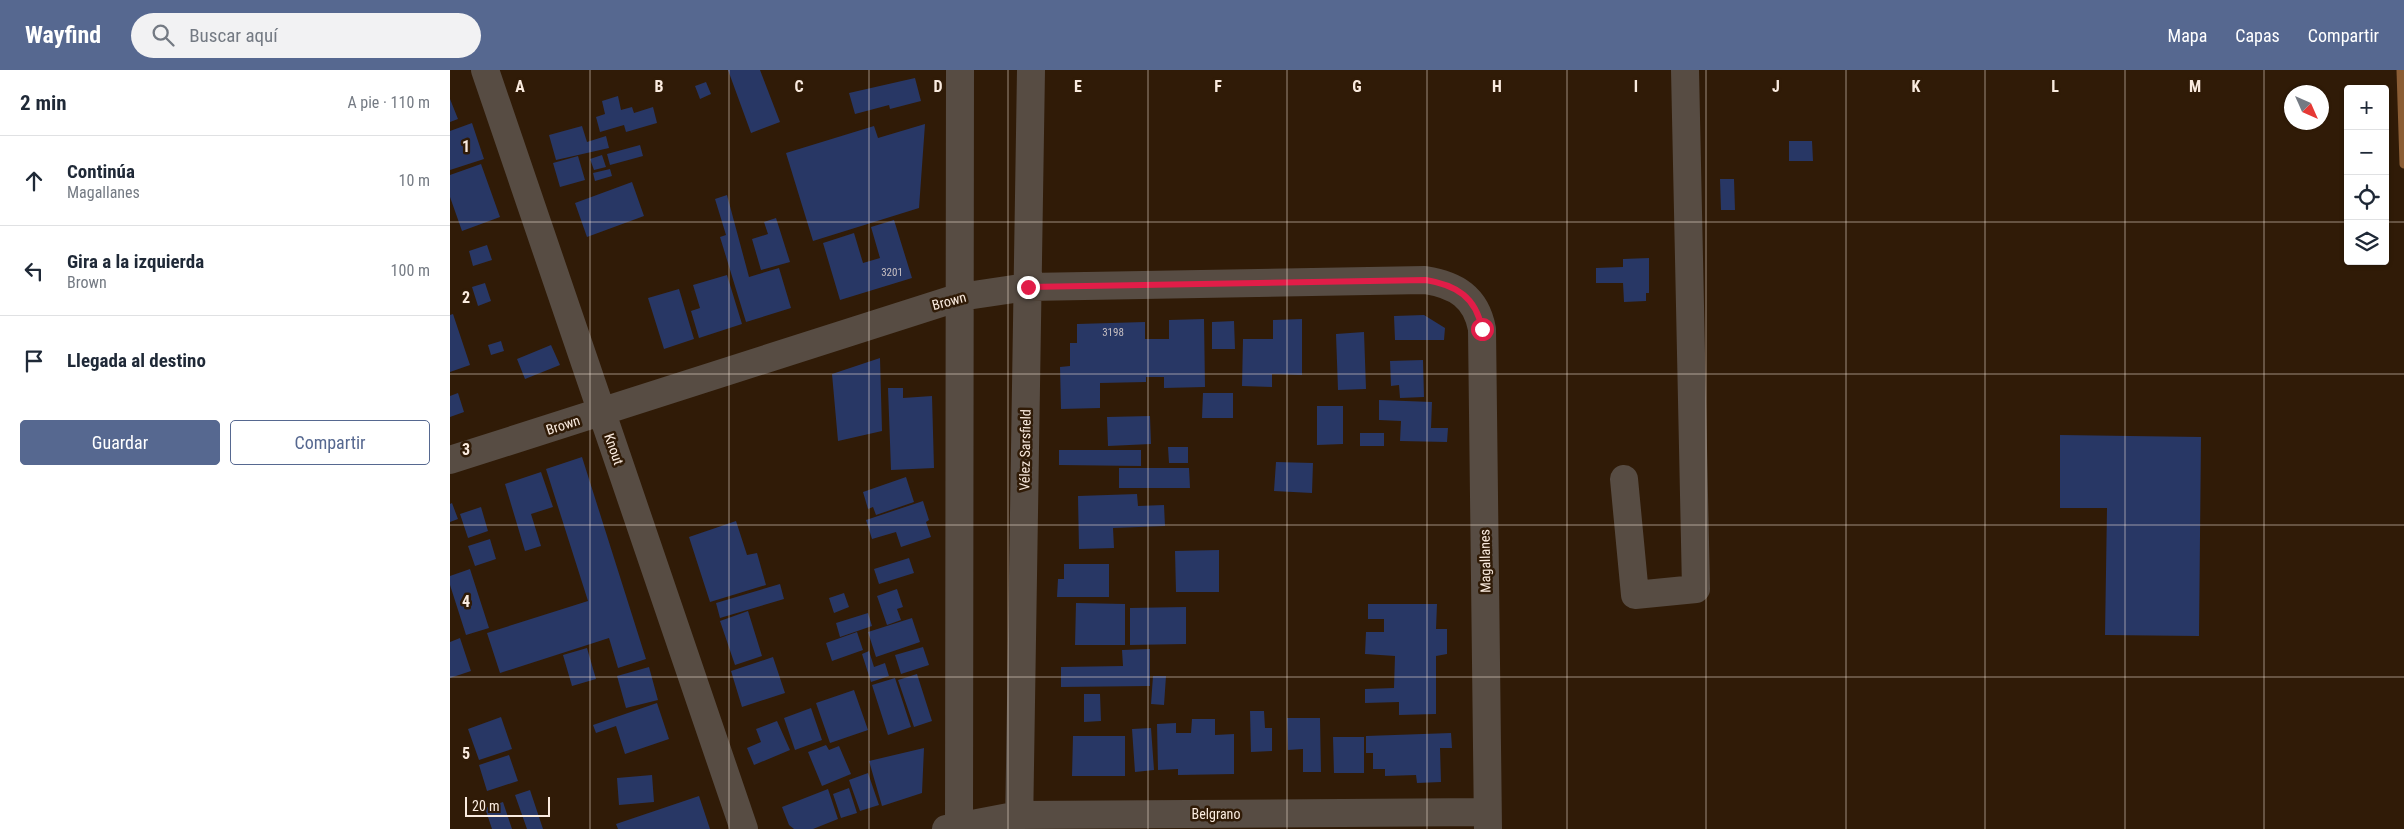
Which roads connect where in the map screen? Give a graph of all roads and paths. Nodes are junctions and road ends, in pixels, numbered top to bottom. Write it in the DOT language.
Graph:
graph roads {
  1 [pos="484,70"];
  2 [pos="960,70"];
  3 [pos="1031,70"];
  4 [pos="1685,70"];
  5 [pos="1028,287"];
  6 [pos="1467,296"];
  7 [pos="960,297"];
  8 [pos="602,412"];
  9 [pos="450,460"];
  10 [pos="1624,480"];
  11 [pos="1488,821"];
  12 [pos="1019,822"];
  13 [pos="955,828"];
  14 [pos="744,829"];
  1 -- 8 [label="street, Knout"];
  2 -- 7 [label="street"];
  3 -- 5 [label="street, Vélez Sarsfield"];
  4 -- 10 [label="street"];
  5 -- 6 [label="street, Brown"];
  5 -- 7 [label="street, Brown"];
  5 -- 12 [label="street, Vélez Sarsfield"];
  6 -- 11 [label="street, Magallanes"];
  7 -- 8 [label="street, Brown"];
  7 -- 13 [label="street"];
  8 -- 9 [label="street, Brown"];
  8 -- 14 [label="street, Knout"];
  11 -- 12 [label="street, Belgrano"];
  12 -- 13 [label="street, Belgrano"];
}
